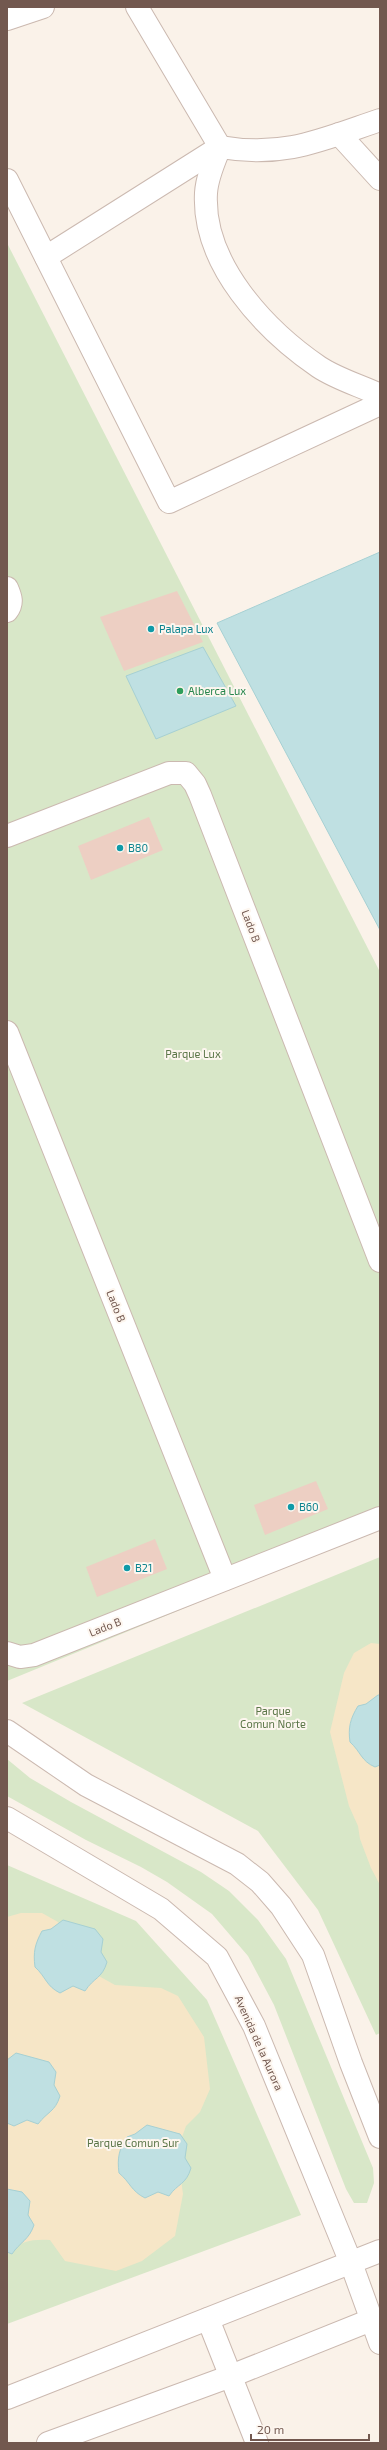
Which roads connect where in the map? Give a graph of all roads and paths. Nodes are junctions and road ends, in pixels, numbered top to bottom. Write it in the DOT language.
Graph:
graph roads {
  1 [pos="43,7"];
  2 [pos="137,7"];
  3 [pos="7,19"];
  4 [pos="380,120"];
  5 [pos="338,134"];
  6 [pos="220,147"];
  7 [pos="380,179"];
  8 [pos="7,180"];
  9 [pos="46,257"];
  10 [pos="380,395"];
  11 [pos="380,404"];
  12 [pos="7,588"];
  13 [pos="7,611"];
  14 [pos="7,836"];
  15 [pos="7,1032"];
  16 [pos="380,1261"];
  17 [pos="380,1518"];
  18 [pos="225,1579"];
  19 [pos="7,1653"];
  20 [pos="7,1731"];
  21 [pos="7,1818"];
  22 [pos="380,2137"];
  23 [pos="380,2251"];
  24 [pos="351,2262"];
  25 [pos="208,2320"];
  26 [pos="371,2320"];
  27 [pos="380,2343"];
  28 [pos="231,2376"];
  29 [pos="7,2398"];
  30 [pos="48,2443"];
  31 [pos="257,2443"];
  1 -- 3 [label="street"];
  2 -- 6 [label="street"];
  4 -- 5 [label="street"];
  5 -- 6 [label="street"];
  5 -- 7 [label="street"];
  6 -- 9 [label="street"];
  6 -- 10 [label="street"];
  8 -- 9 [label="street"];
  9 -- 11 [label="street"];
  12 -- 13 [label="street"];
  14 -- 16 [label="street, Lado B"];
  15 -- 18 [label="street, Lado B"];
  17 -- 18 [label="street, Lado B"];
  18 -- 19 [label="street, Lado B"];
  20 -- 22 [label="street"];
  21 -- 24 [label="street, Avenida de la Aurora"];
  23 -- 24 [label="street"];
  24 -- 25 [label="street"];
  24 -- 26 [label="street, Avenida de la Aurora"];
  25 -- 28 [label="street"];
  25 -- 29 [label="street"];
  26 -- 27 [label="street, Avenida de la Aurora"];
  26 -- 28 [label="street"];
  28 -- 30 [label="street"];
  28 -- 31 [label="street"];
}
